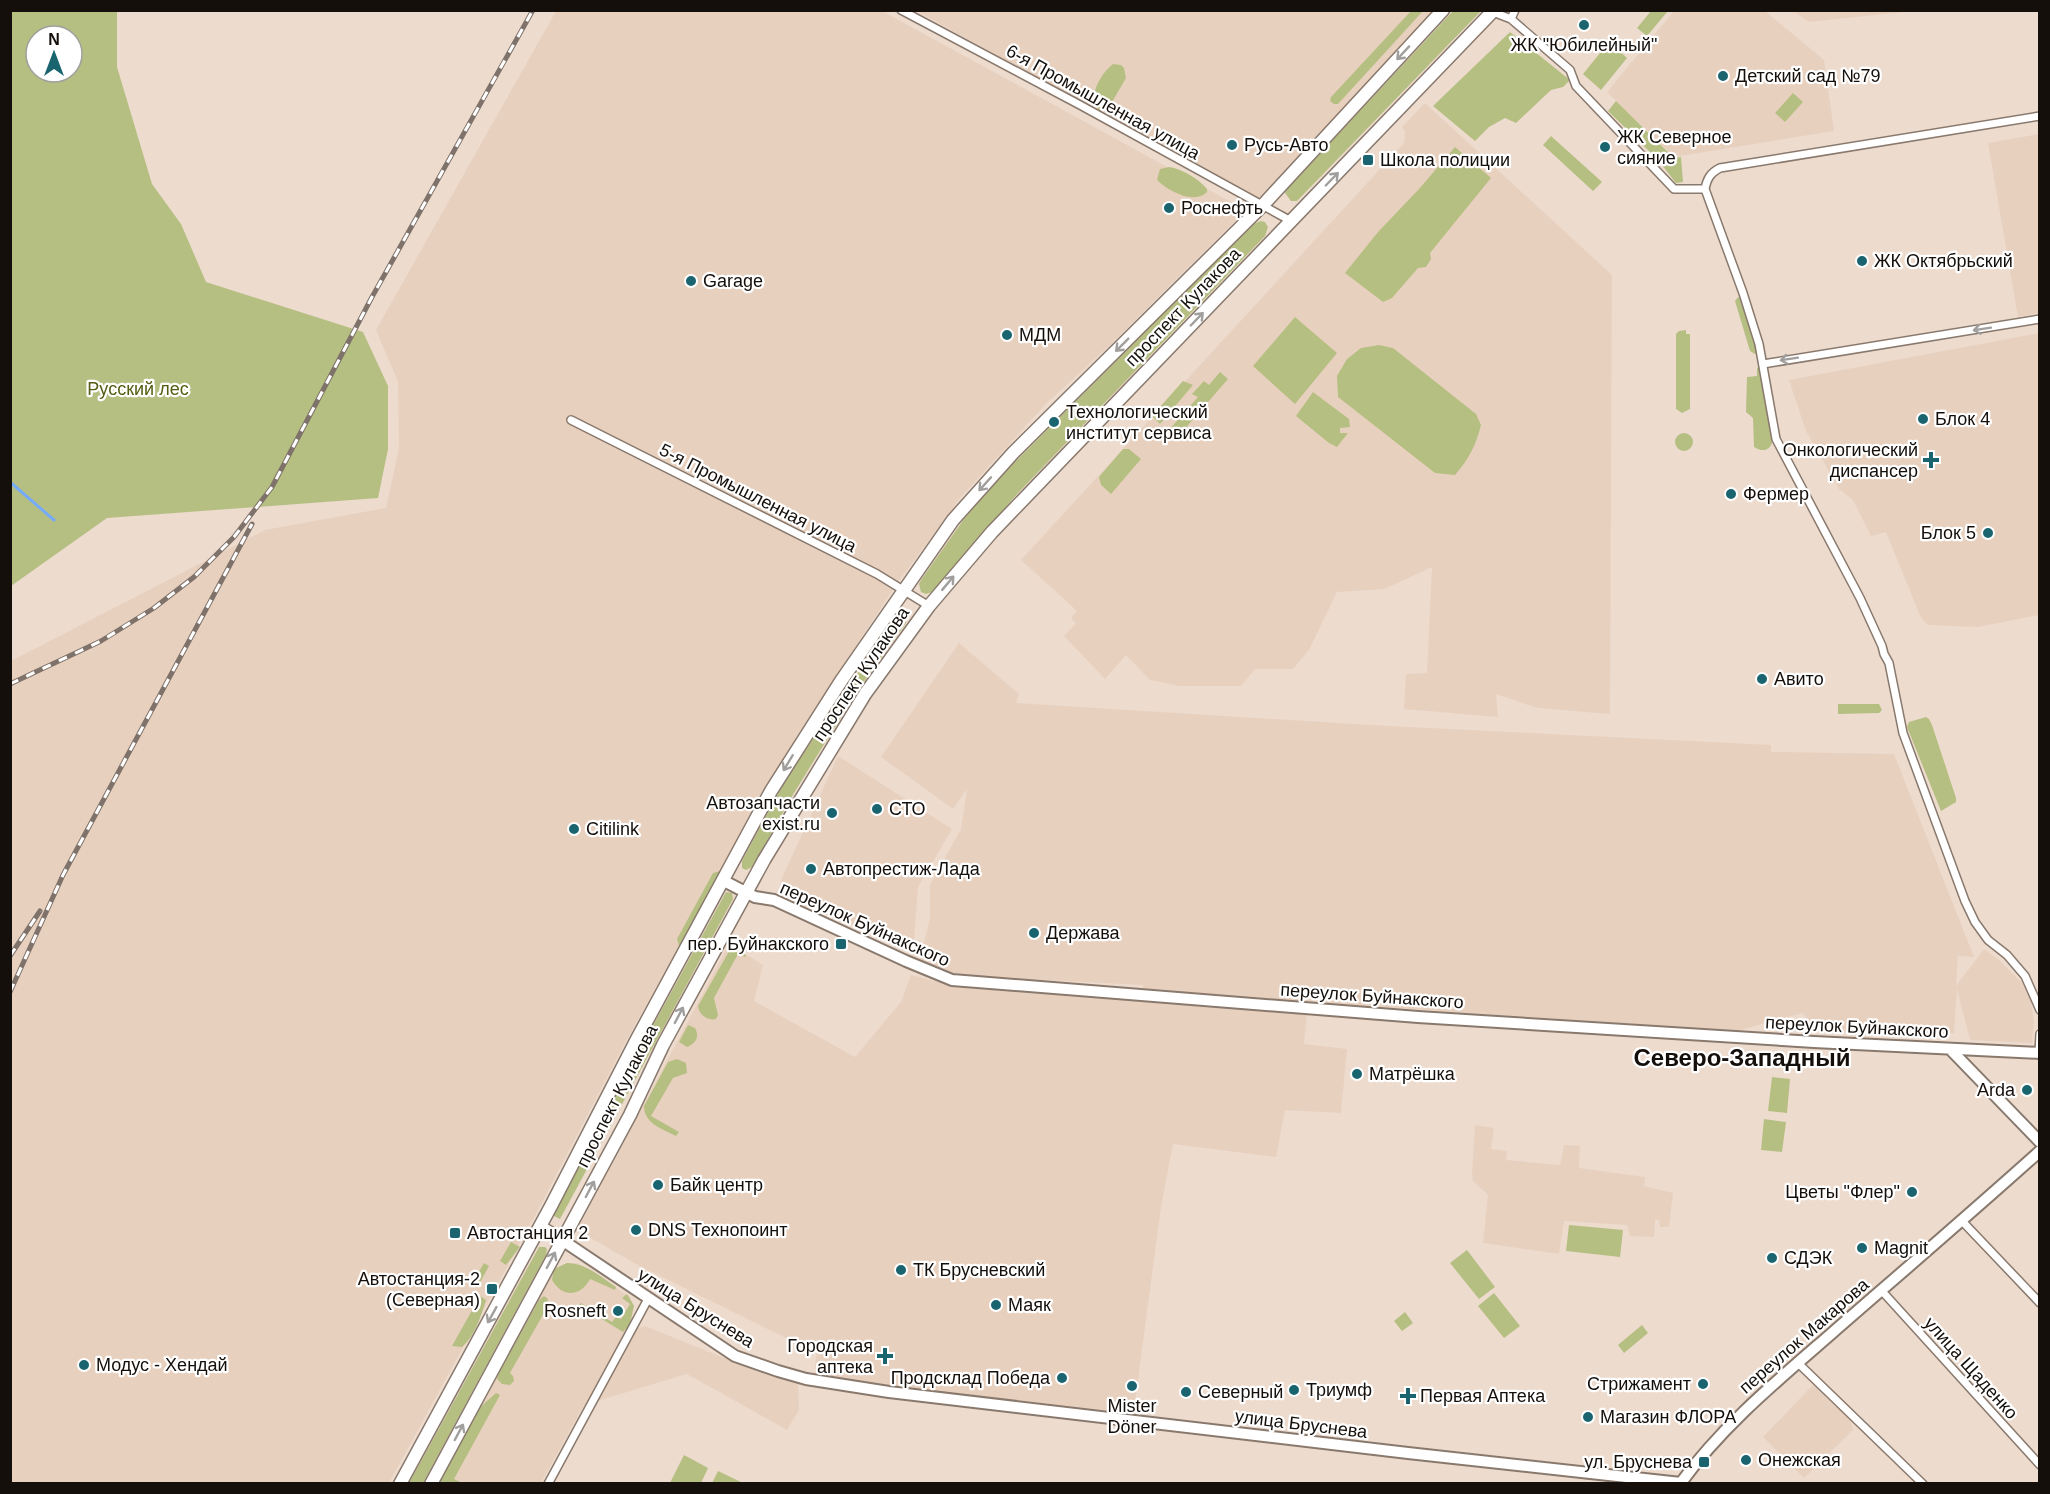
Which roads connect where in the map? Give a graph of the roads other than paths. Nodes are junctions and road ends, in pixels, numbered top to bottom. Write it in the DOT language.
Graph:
graph roads {
  1 [pos="901,10"];
  2 [pos="1443,10"];
  3 [pos="1515,10"];
  4 [pos="1494,11"];
  5 [pos="1511,18"];
  6 [pos="2040,116"];
  7 [pos="1705,189"];
  8 [pos="1262,206"];
  9 [pos="1291,221"];
  10 [pos="2040,319"];
  11 [pos="1763,364"];
  12 [pos="571,420"];
  13 [pos="904,590"];
  14 [pos="929,606"];
  15 [pos="724,881"];
  16 [pos="745,893"];
  17 [pos="2040,1010"];
  18 [pos="2040,1034"];
  19 [pos="1950,1049"];
  20 [pos="2039,1053"];
  21 [pos="2040,1142"];
  22 [pos="2040,1151"];
  23 [pos="1962,1221"];
  24 [pos="540,1227"];
  25 [pos="562,1240"];
  26 [pos="1881,1290"];
  27 [pos="648,1299"];
  28 [pos="2040,1303"];
  29 [pos="1798,1363"];
  30 [pos="2040,1465"];
  31 [pos="1680,1483"];
  32 [pos="400,1484"];
  33 [pos="431,1484"];
  34 [pos="548,1484"];
  35 [pos="1923,1484"];
  1 -- 8 [label="street, 6-я Промышленная улица"];
  2 -- 8 [label="main road, проспект Кулакова, one-way"];
  3 -- 5 [label="street"];
  4 -- 5 [label="street"];
  9 -- 4 [label="main road, проспект Кулакова, one-way"];
  5 -- 7 [label="street"];
  6 -- 7 [label="street"];
  7 -- 11 [label="street"];
  8 -- 9 [label="street, 6-я Промышленная улица"];
  8 -- 13 [label="main road, проспект Кулакова, one-way"];
  14 -- 9 [label="main road, проспект Кулакова, one-way"];
  10 -- 11 [label="street, one-way"];
  11 -- 17 [label="street"];
  12 -- 13 [label="street, 5-я Промышленная улица"];
  13 -- 14 [label="street, 5-я Промышленная улица"];
  13 -- 15 [label="main road, проспект Кулакова, one-way"];
  14 -- 16 [label="main road, проспект Кулакова"];
  15 -- 16 [label="street, переулок Буйнакского"];
  15 -- 24 [label="main road, проспект Кулакова"];
  16 -- 19 [label="street, переулок Буйнакского"];
  25 -- 16 [label="main road, проспект Кулакова, one-way"];
  18 -- 20 [label="street"];
  19 -- 20 [label="street, переулок Буйнакского"];
  19 -- 21 [label="street"];
  22 -- 23 [label="street, переулок Макарова"];
  23 -- 26 [label="street, переулок Макарова"];
  23 -- 28 [label="street"];
  24 -- 25 [label="main road"];
  24 -- 32 [label="main road, проспект Кулакова, one-way"];
  25 -- 27 [label="street, улица Бруснева"];
  33 -- 25 [label="main road, проспект Кулакова, one-way"];
  26 -- 29 [label="street, переулок Макарова"];
  26 -- 30 [label="street, улица Щаденко"];
  27 -- 31 [label="street, улица Бруснева"];
  27 -- 34 [label="street"];
  29 -- 31 [label="street, переулок Макарова"];
  29 -- 35 [label="street"];
}
